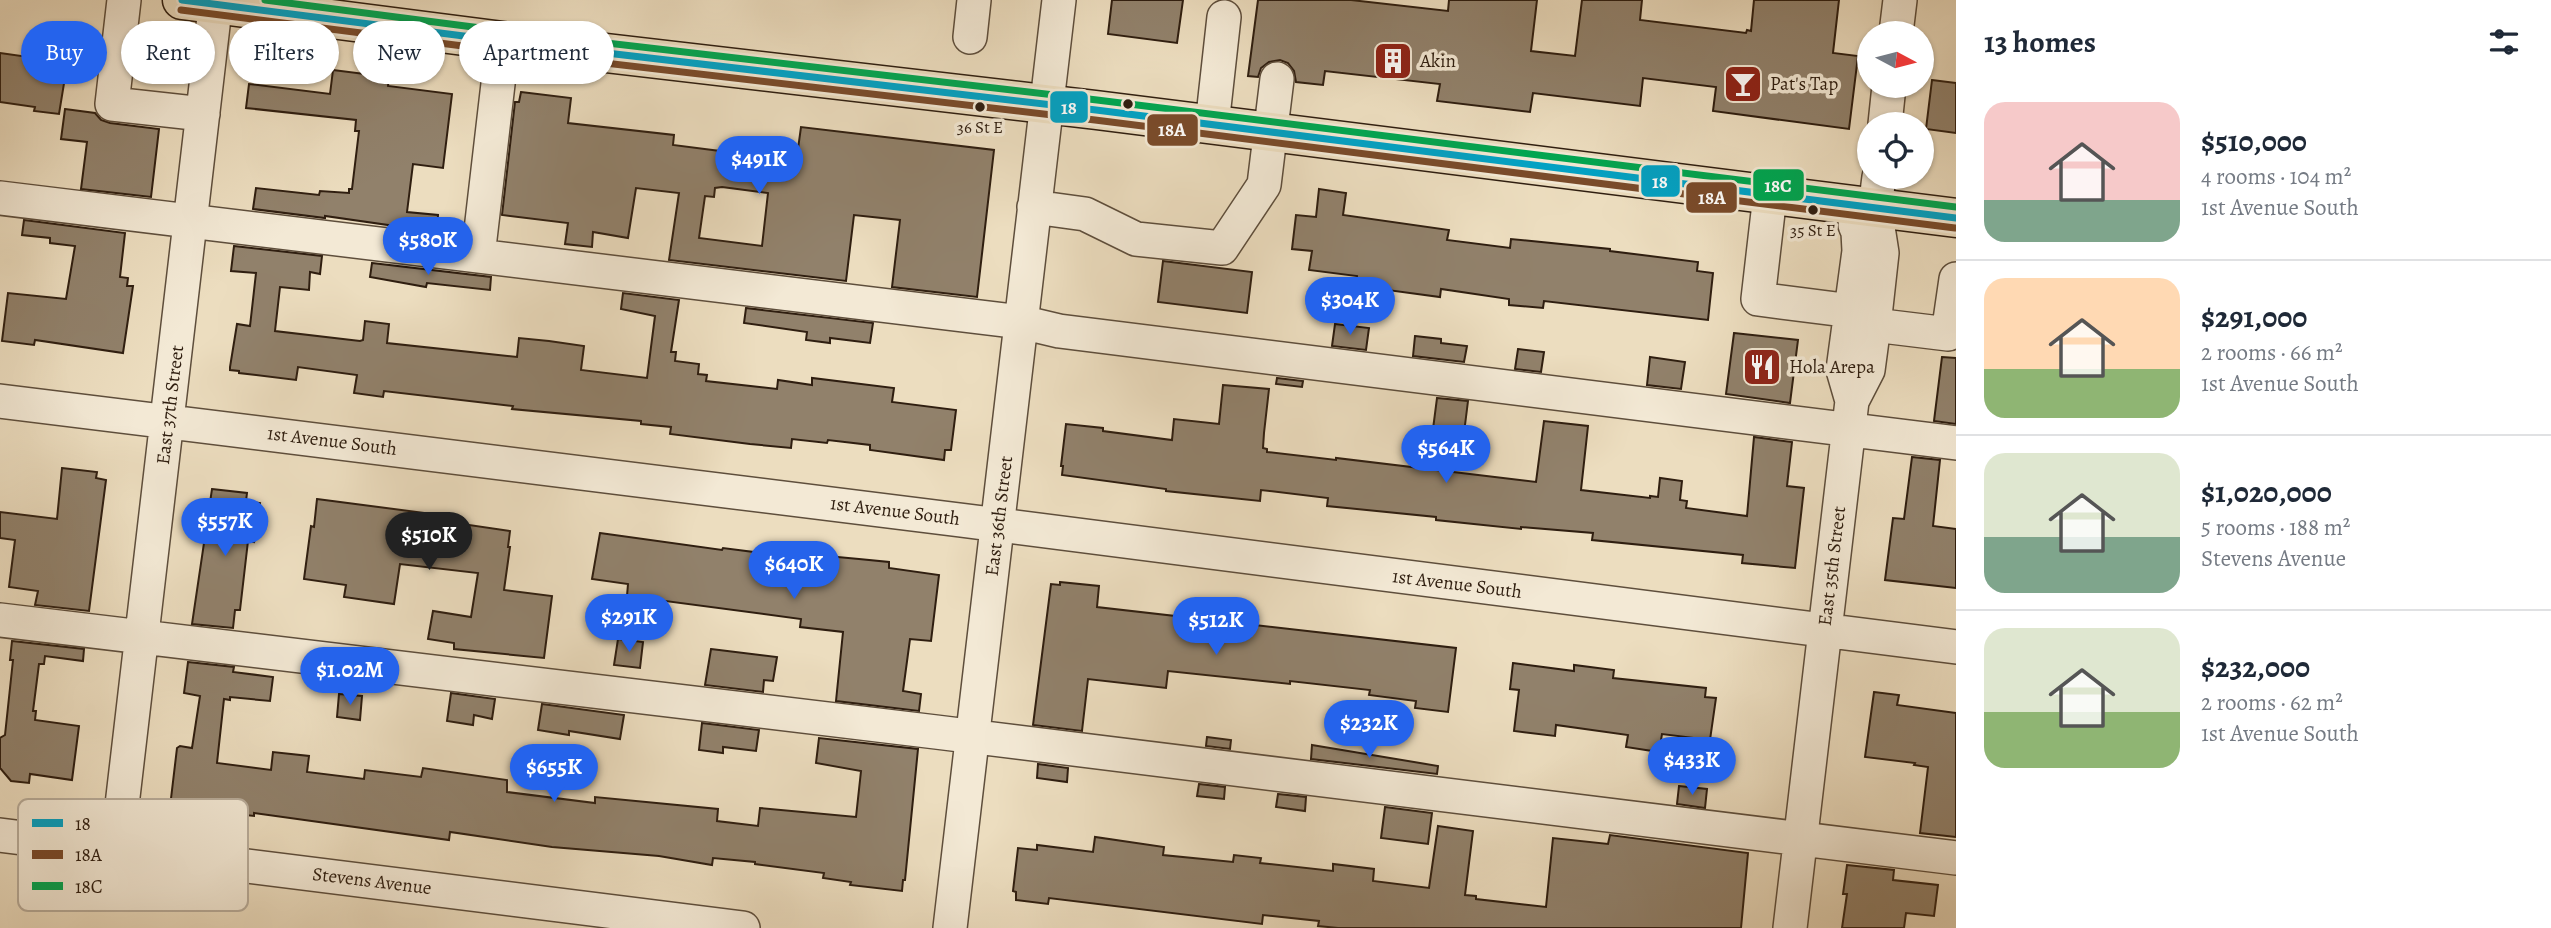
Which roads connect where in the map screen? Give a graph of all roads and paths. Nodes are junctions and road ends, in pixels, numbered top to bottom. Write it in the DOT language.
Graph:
graph roads {
  1 [pos="124,0"];
  2 [pos="974,0"];
  3 [pos="1059,0"];
  4 [pos="1900,0"];
  5 [pos="205,1"];
  6 [pos="1224,17"];
  7 [pos="1897,21"];
  8 [pos="459,35"];
  9 [pos="970,37"];
  10 [pos="614,54"];
  11 [pos="1277,79"];
  12 [pos="498,84"];
  13 [pos="1046,104"];
  14 [pos="203,114"];
  15 [pos="1212,125"];
  16 [pos="1270,132"];
  17 [pos="1770,195"];
  18 [pos="1867,197"];
  19 [pos="0,198"];
  20 [pos="1034,207"];
  21 [pos="1956,218"];
  22 [pos="191,221"];
  23 [pos="478,256"];
  24 [pos="1956,279"];
  25 [pos="1863,318"];
  26 [pos="1021,322"];
  27 [pos="1952,344"];
  28 [pos="0,401"];
  29 [pos="1850,416"];
  30 [pos="168,421"];
  31 [pos="1956,443"];
  32 [pos="997,524"];
  33 [pos="0,620"];
  34 [pos="1825,632"];
  35 [pos="142,638"];
  36 [pos="1956,648"];
  37 [pos="972,737"];
  38 [pos="123,799"];
  39 [pos="0,835"];
  40 [pos="18,837"];
  41 [pos="1800,840"];
  42 [pos="1956,858"];
  43 [pos="248,865"];
  44 [pos="743,928"];
  45 [pos="950,928"];
  46 [pos="1790,928"];
  1 -- 14 [label="street"];
  2 -- 9 [label="street"];
  3 -- 13 [label="street, East 36th Street"];
  4 -- 7 [label="street"];
  5 -- 8 [label="main road"];
  5 -- 14 [label="street, East 37th Street"];
  6 -- 15 [label="street"];
  10 -- 13 [label="main road"];
  11 -- 16 [label="street"];
  12 -- 23 [label="street"];
  13 -- 15 [label="main road"];
  13 -- 20 [label="street, East 36th Street"];
  14 -- 22 [label="street, East 37th Street"];
  15 -- 16 [label="main road"];
  16 -- 17 [label="main road"];
  16 -- 20 [label="street"];
  17 -- 18 [label="main road"];
  17 -- 25 [label="street"];
  18 -- 21 [label="main road"];
  18 -- 25 [label="street"];
  19 -- 22 [label="street"];
  20 -- 26 [label="street, East 36th Street"];
  22 -- 23 [label="street"];
  22 -- 30 [label="street, East 37th Street"];
  23 -- 26 [label="street"];
  24 -- 27 [label="street"];
  25 -- 27 [label="street"];
  25 -- 29 [label="street"];
  26 -- 29 [label="street"];
  26 -- 32 [label="street, East 36th Street"];
  28 -- 30 [label="street, 1st Avenue South"];
  29 -- 31 [label="street"];
  29 -- 34 [label="street, East 35th Street"];
  30 -- 32 [label="street, 1st Avenue South"];
  30 -- 35 [label="street, East 37th Street"];
  32 -- 34 [label="street, 1st Avenue South"];
  32 -- 37 [label="street, East 36th Street"];
  33 -- 35 [label="street"];
  34 -- 36 [label="street, 1st Avenue South"];
  34 -- 41 [label="street, East 35th Street"];
  35 -- 37 [label="street"];
  35 -- 38 [label="street, East 37th Street"];
  37 -- 41 [label="street"];
  37 -- 45 [label="street, East 36th Street"];
  39 -- 40 [label="street, Stevens Avenue"];
  41 -- 42 [label="street"];
  41 -- 46 [label="street, East 35th Street"];
  43 -- 44 [label="street, Stevens Avenue"];
}
